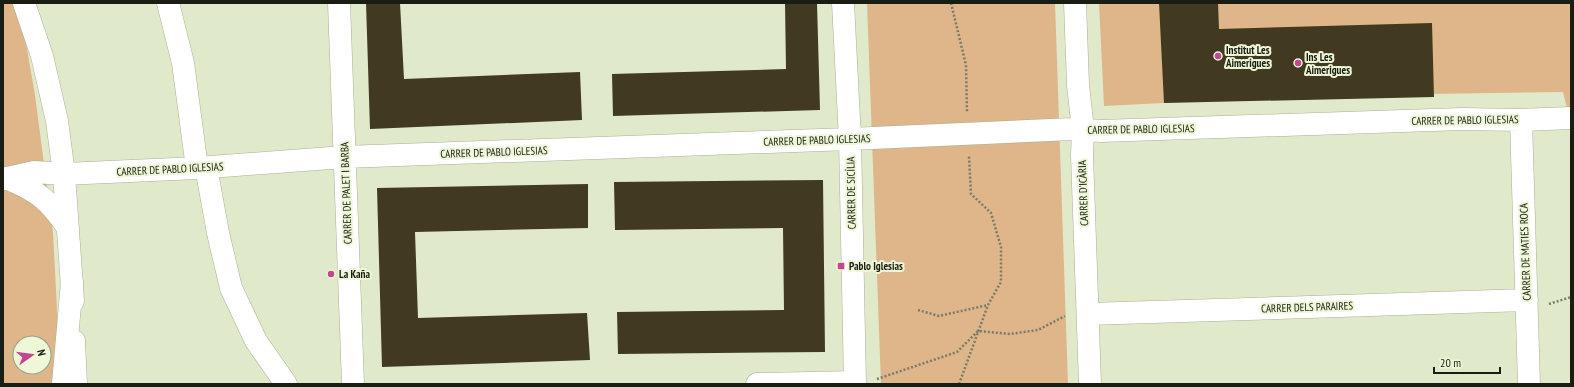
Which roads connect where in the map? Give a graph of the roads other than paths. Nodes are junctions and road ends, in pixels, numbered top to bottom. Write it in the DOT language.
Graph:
graph roads {
  1 [pos="24,3"];
  2 [pos="32,3"];
  3 [pos="168,3"];
  4 [pos="338,3"];
  5 [pos="843,3"];
  6 [pos="1075,3"];
  7 [pos="42,56"];
  8 [pos="1571,118"];
  9 [pos="1521,120"];
  10 [pos="1083,130"];
  11 [pos="850,139"];
  12 [pos="344,157"];
  13 [pos="202,167"];
  14 [pos="64,174"];
  15 [pos="5,178"];
  16 [pos="68,228"];
  17 [pos="72,282"];
  18 [pos="1526,300"];
  19 [pos="1088,314"];
  20 [pos="855,383"];
  21 [pos="63,384"];
  22 [pos="76,384"];
  23 [pos="286,384"];
  24 [pos="353,384"];
  25 [pos="757,384"];
  26 [pos="1090,384"];
  27 [pos="1529,384"];
  1 -- 7 [label="main road"];
  2 -- 7 [label="main road"];
  3 -- 13 [label="main road"];
  4 -- 12 [label="main road, CARRER DE PALET I BARBA"];
  5 -- 11 [label="main road, CARRER DE SICÍLIA"];
  6 -- 10 [label="main road, CARRER D'ICÀRIA"];
  7 -- 14 [label="main road"];
  8 -- 9 [label="main road, CARRER DE PABLO IGLESIAS"];
  9 -- 10 [label="main road, CARRER DE PABLO IGLESIAS"];
  9 -- 18 [label="main road, CARRER DE MATIES ROCA"];
  10 -- 11 [label="main road, CARRER DE PABLO IGLESIAS"];
  10 -- 19 [label="main road, CARRER D'ICÀRIA"];
  11 -- 12 [label="main road, CARRER DE PABLO IGLESIAS"];
  11 -- 20 [label="main road, CARRER DE SICÍLIA"];
  12 -- 13 [label="main road, CARRER DE PABLO IGLESIAS"];
  12 -- 24 [label="main road, CARRER DE PALET I BARBA"];
  13 -- 14 [label="main road, CARRER DE PABLO IGLESIAS"];
  13 -- 23 [label="main road"];
  14 -- 15 [label="main road, CARRER DE PABLO IGLESIAS"];
  14 -- 16 [label="main road"];
  15 -- 16 [label="main road"];
  16 -- 17 [label="main road"];
  17 -- 21 [label="main road"];
  17 -- 22 [label="main road"];
  18 -- 19 [label="main road, CARRER DELS PARAIRES"];
  18 -- 27 [label="main road, CARRER DE MATIES ROCA"];
  19 -- 26 [label="main road, CARRER D'ICÀRIA"];
  20 -- 25 [label="main road"];
}
